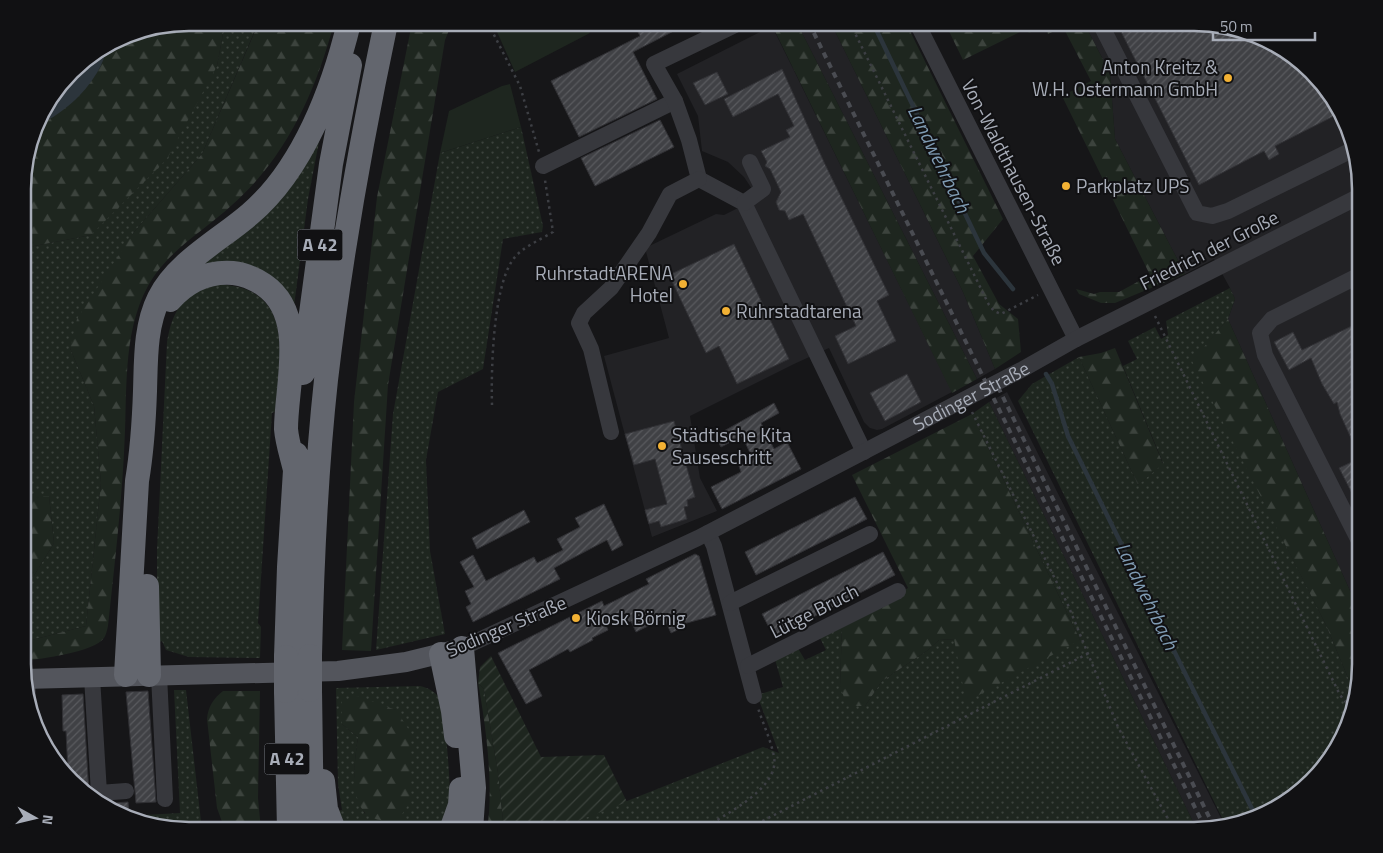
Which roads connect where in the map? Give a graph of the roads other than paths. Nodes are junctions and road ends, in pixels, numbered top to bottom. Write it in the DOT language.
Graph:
graph roads {
  1 [pos="722,31"];
  2 [pos="923,31"];
  3 [pos="1105,31"];
  4 [pos="346,32"];
  5 [pos="358,32"];
  6 [pos="384,32"];
  7 [pos="675,101"];
  8 [pos="1347,153"];
  9 [pos="750,162"];
  10 [pos="543,166"];
  11 [pos="699,179"];
  12 [pos="1351,201"];
  13 [pos="744,203"];
  14 [pos="1351,280"];
  15 [pos="1076,339"];
  16 [pos="612,432"];
  17 [pos="864,452"];
  18 [pos="295,470"];
  19 [pos="1351,526"];
  20 [pos="708,533"];
  21 [pos="870,534"];
  22 [pos="898,591"];
  23 [pos="730,603"];
  24 [pos="452,651"];
  25 [pos="748,666"];
  26 [pos="126,675"];
  27 [pos="154,675"];
  28 [pos="92,677"];
  29 [pos="33,684"];
  30 [pos="310,696"];
  31 [pos="754,696"];
  32 [pos="126,791"];
  33 [pos="98,792"];
  34 [pos="99,793"];
  35 [pos="165,799"];
  36 [pos="288,822"];
  37 [pos="312,822"];
  38 [pos="331,822"];
  39 [pos="454,822"];
  40 [pos="472,822"];
  1 -- 7 [label="street"];
  2 -- 15 [label="street, Von-Waldthausen-Straße"];
  3 -- 8 [label="street"];
  4 -- 26 [label="highway"];
  5 -- 18 [label="highway, A 42"];
  6 -- 30 [label="highway, A 42, bridge"];
  7 -- 10 [label="street"];
  7 -- 11 [label="street"];
  9 -- 13 [label="street"];
  11 -- 13 [label="street"];
  11 -- 16 [label="street"];
  12 -- 15 [label="street, Friedrich der Große"];
  13 -- 17 [label="street"];
  14 -- 19 [label="street"];
  15 -- 17 [label="street, Sodinger Straße"];
  17 -- 20 [label="street, Sodinger Straße"];
  18 -- 27 [label="highway"];
  18 -- 36 [label="highway, A 42, bridge"];
  20 -- 23 [label="street"];
  20 -- 24 [label="street, Sodinger Straße"];
  21 -- 23 [label="street"];
  22 -- 25 [label="street, Lütge Bruch"];
  23 -- 25 [label="street"];
  24 -- 27 [label="main road, Sodinger Straße"];
  24 -- 39 [label="highway"];
  24 -- 40 [label="highway"];
  25 -- 31 [label="street"];
  26 -- 27 [label="main road, Sodinger Straße"];
  26 -- 28 [label="main road, Sodinger Straße"];
  27 -- 35 [label="street"];
  28 -- 29 [label="main road, Sodinger Straße"];
  28 -- 33 [label="street"];
  30 -- 37 [label="highway, A 42"];
  30 -- 38 [label="highway"];
  32 -- 34 [label="street"];
}
